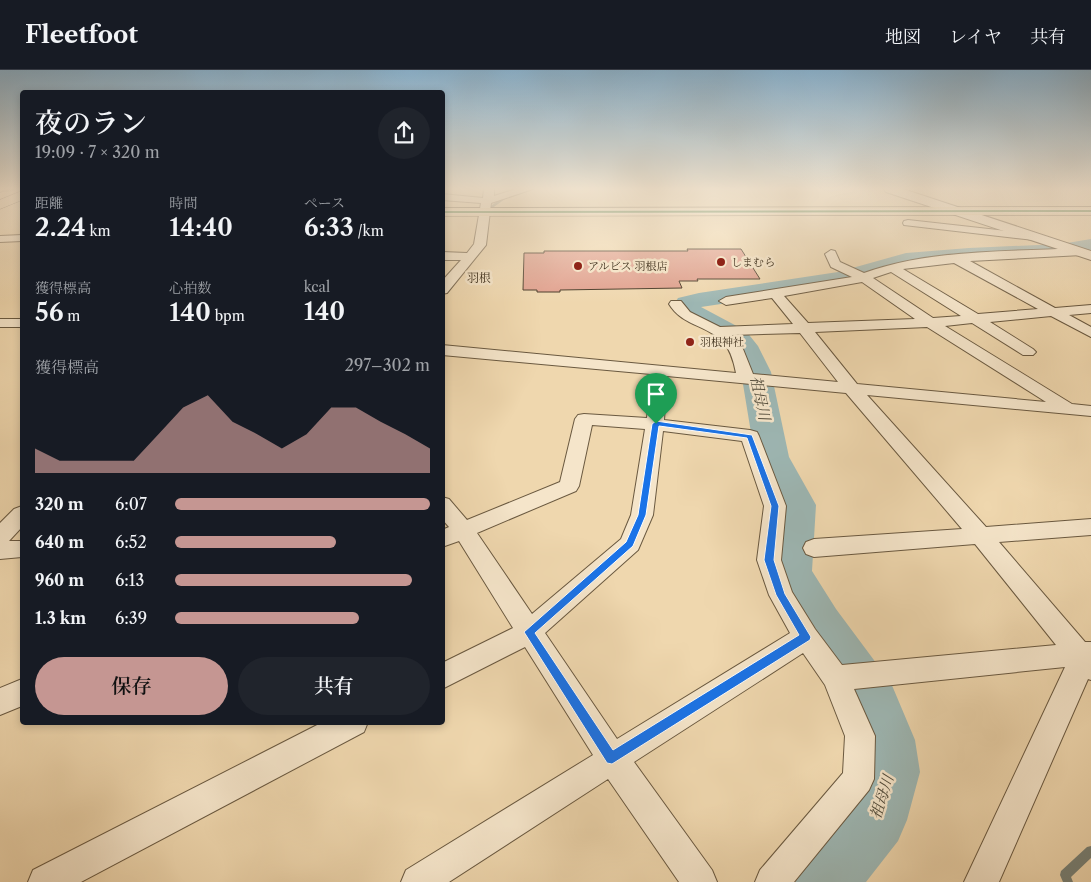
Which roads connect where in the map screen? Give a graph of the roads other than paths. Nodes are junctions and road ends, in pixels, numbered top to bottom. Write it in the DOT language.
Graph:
graph roads {
  1 [pos="483,227"];
  2 [pos="943,227"];
  3 [pos="1003,227"];
  4 [pos="1034,237"];
  5 [pos="20,238"];
  6 [pos="0,239"];
  7 [pos="1078,252"];
  8 [pos="831,254"];
  9 [pos="445,256"];
  10 [pos="1091,256"];
  11 [pos="470,257"];
  12 [pos="955,258"];
  13 [pos="892,267"];
  14 [pos="864,277"];
  15 [pos="445,286"];
  16 [pos="776,294"];
  17 [pos="726,301"];
  18 [pos="676,304"];
  19 [pos="1091,309"];
  20 [pos="1053,312"];
  21 [pos="976,320"];
  22 [pos="0,323"];
  23 [pos="20,323"];
  24 [pos="930,323"];
  25 [pos="804,328"];
  26 [pos="718,331"];
  27 [pos="1091,333"];
  28 [pos="445,350"];
  29 [pos="1028,352"];
  30 [pos="659,371"];
  31 [pos="746,379"];
  32 [pos="852,389"];
  33 [pos="1071,409"];
  34 [pos="1091,411"];
  35 [pos="656,424"];
  36 [pos="445,512"];
  37 [pos="20,516"];
  38 [pos="1091,527"];
  39 [pos="453,535"];
  40 [pos="0,536"];
  41 [pos="980,536"];
  42 [pos="814,548"];
  43 [pos="20,549"];
  44 [pos="0,550"];
  45 [pos="529,632"];
  46 [pos="806,637"];
  47 [pos="1087,658"];
  48 [pos="445,675"];
  49 [pos="836,678"];
  50 [pos="20,693"];
  51 [pos="0,702"];
  52 [pos="348,725"];
  53 [pos="612,758"];
  54 [pos="45,882"];
  55 [pos="418,882"];
  56 [pos="700,882"];
  57 [pos="772,882"];
  58 [pos="981,882"];
  1 -- 11 [label="street"];
  2 -- 4 [label="street"];
  3 -- 4 [label="street"];
  4 -- 7 [label="street"];
  5 -- 6 [label="street"];
  7 -- 10 [label="street"];
  7 -- 12 [label="street"];
  8 -- 14 [label="street"];
  9 -- 11 [label="street"];
  11 -- 15 [label="street"];
  12 -- 13 [label="street"];
  12 -- 20 [label="street"];
  13 -- 14 [label="street"];
  13 -- 21 [label="street"];
  14 -- 16 [label="street"];
  14 -- 24 [label="street"];
  16 -- 17 [label="street"];
  16 -- 25 [label="street"];
  18 -- 26 [label="street"];
  19 -- 20 [label="street"];
  20 -- 21 [label="street"];
  20 -- 27 [label="street"];
  21 -- 24 [label="street"];
  21 -- 29 [label="street"];
  22 -- 23 [label="street"];
  24 -- 25 [label="street"];
  24 -- 33 [label="street"];
  25 -- 26 [label="street"];
  25 -- 32 [label="street"];
  26 -- 31 [label="street"];
  28 -- 30 [label="street"];
  30 -- 31 [label="street"];
  30 -- 35 [label="street"];
  31 -- 32 [label="street"];
  32 -- 33 [label="street"];
  32 -- 41 [label="street"];
  33 -- 34 [label="street"];
  35 -- 39 [label="street"];
  35 -- 45 [label="street"];
  35 -- 46 [label="street"];
  36 -- 39 [label="street"];
  37 -- 40 [label="street"];
  38 -- 41 [label="street"];
  39 -- 45 [label="street"];
  41 -- 42 [label="street"];
  41 -- 47 [label="street"];
  43 -- 44 [label="street"];
  45 -- 48 [label="street"];
  45 -- 53 [label="street"];
  46 -- 49 [label="street"];
  46 -- 53 [label="street"];
  47 -- 49 [label="street"];
  47 -- 58 [label="street"];
  49 -- 57 [label="street"];
  50 -- 51 [label="street"];
  52 -- 54 [label="street"];
  53 -- 55 [label="street"];
  53 -- 56 [label="street"];
}
